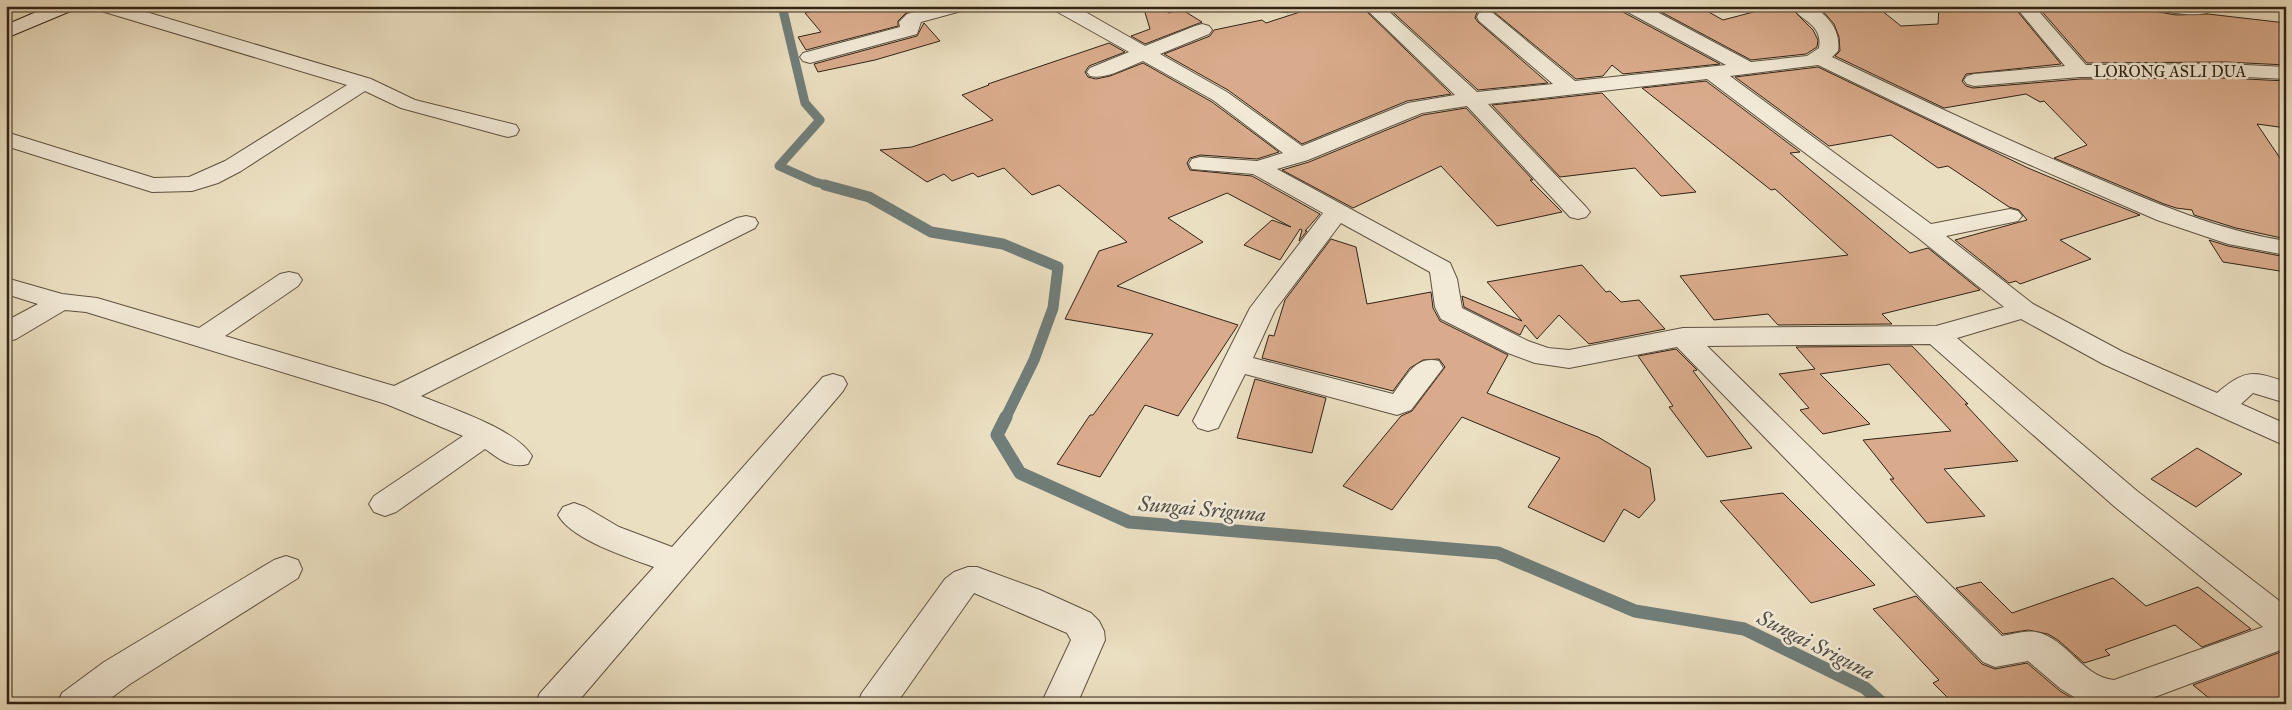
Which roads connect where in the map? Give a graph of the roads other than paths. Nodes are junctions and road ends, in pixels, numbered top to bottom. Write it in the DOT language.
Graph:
graph roads {
  1 [pos="66,6"];
  2 [pos="105,6"];
  3 [pos="958,6"];
  4 [pos="1061,6"];
  5 [pos="1372,6"];
  6 [pos="1631,6"];
  7 [pos="1800,6"];
  8 [pos="2024,6"];
  9 [pos="2166,6"];
  10 [pos="2200,9"];
  11 [pos="1486,17"];
  12 [pos="1202,30"];
  13 [pos="6,32"];
  14 [pos="1144,52"];
  15 [pos="810,57"];
  16 [pos="1817,57"];
  17 [pos="1746,67"];
  18 [pos="1710,71"];
  19 [pos="2080,71"];
  20 [pos="1097,72"];
  21 [pos="2286,73"];
  22 [pos="1974,80"];
  23 [pos="364,83"];
  24 [pos="1569,87"];
  25 [pos="1471,98"];
  26 [pos="508,130"];
  27 [pos="6,139"];
  28 [pos="1300,155"];
  29 [pos="1200,164"];
  30 [pos="1258,168"];
  31 [pos="1336,212"];
  32 [pos="1578,212"];
  33 [pos="2010,216"];
  34 [pos="746,224"];
  35 [pos="1926,232"];
  36 [pos="2286,248"];
  37 [pos="289,280"];
  38 [pos="6,286"];
  39 [pos="61,302"];
  40 [pos="2024,310"];
  41 [pos="6,333"];
  42 [pos="1938,335"];
  43 [pos="1683,337"];
  44 [pos="202,339"];
  45 [pos="1236,363"];
  46 [pos="1430,368"];
  47 [pos="833,384"];
  48 [pos="2286,392"];
  49 [pos="396,397"];
  50 [pos="2220,406"];
  51 [pos="1208,421"];
  52 [pos="485,435"];
  53 [pos="2286,436"];
  54 [pos="517,456"];
  55 [pos="385,504"];
  56 [pos="574,515"];
  57 [pos="678,563"];
  58 [pos="286,569"];
  59 [pos="2286,626"];
  60 [pos="2286,633"];
  61 [pos="76,704"];
  62 [pos="553,704"];
  63 [pos="875,704"];
  64 [pos="1058,704"];
  1 -- 13 [label="street"];
  2 -- 23 [label="street"];
  3 -- 15 [label="street"];
  4 -- 14 [label="street"];
  5 -- 25 [label="street"];
  6 -- 17 [label="street"];
  7 -- 16 [label="street"];
  8 -- 19 [label="street, LORONG ASLI DUA"];
  9 -- 10 [label="street"];
  11 -- 24 [label="street"];
  12 -- 14 [label="street"];
  14 -- 20 [label="street"];
  14 -- 28 [label="street"];
  16 -- 17 [label="street"];
  16 -- 36 [label="street"];
  17 -- 18 [label="street"];
  18 -- 24 [label="street"];
  18 -- 35 [label="street"];
  19 -- 21 [label="street, LORONG ASLI DUA"];
  19 -- 22 [label="street"];
  23 -- 26 [label="street"];
  23 -- 27 [label="street"];
  24 -- 25 [label="street"];
  25 -- 28 [label="street"];
  25 -- 32 [label="street"];
  28 -- 30 [label="street"];
  29 -- 30 [label="street"];
  30 -- 31 [label="street"];
  31 -- 43 [label="street"];
  31 -- 45 [label="street"];
  33 -- 35 [label="street"];
  34 -- 49 [label="street"];
  35 -- 40 [label="street"];
  37 -- 44 [label="street"];
  38 -- 39 [label="street"];
  39 -- 41 [label="street"];
  39 -- 44 [label="street"];
  40 -- 42 [label="street"];
  40 -- 50 [label="street"];
  42 -- 43 [label="street"];
  42 -- 59 [label="street"];
  43 -- 60 [label="street"];
  44 -- 49 [label="street"];
  45 -- 46 [label="street"];
  45 -- 51 [label="street"];
  47 -- 57 [label="street"];
  48 -- 50 [label="street"];
  49 -- 52 [label="street"];
  50 -- 53 [label="street"];
  52 -- 54 [label="street"];
  52 -- 55 [label="street"];
  56 -- 57 [label="street"];
  57 -- 62 [label="street"];
  58 -- 61 [label="street"];
  63 -- 64 [label="street"];
}
